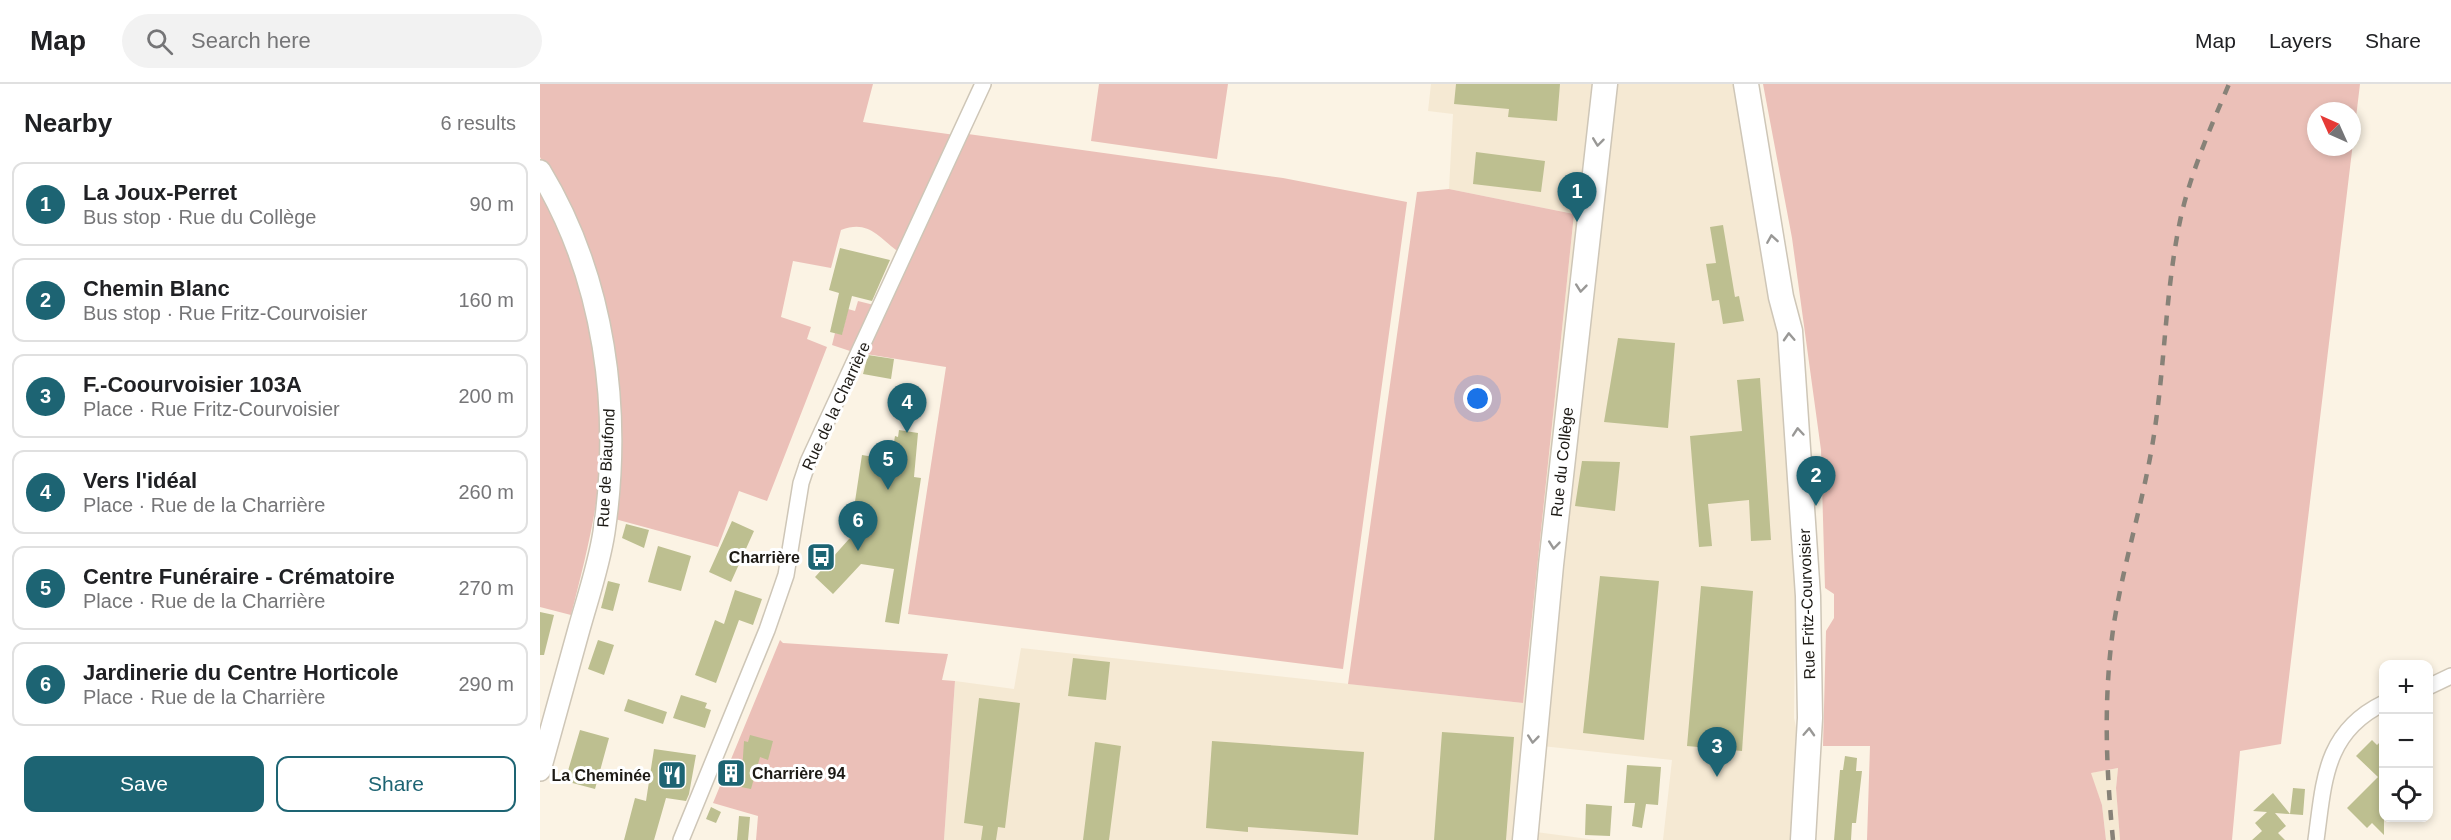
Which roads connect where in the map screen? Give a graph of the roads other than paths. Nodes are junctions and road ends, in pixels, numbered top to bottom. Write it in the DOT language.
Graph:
graph roads {
  1 [pos="983,84"];
  2 [pos="1605,84"];
  3 [pos="1746,84"];
  4 [pos="540,171"];
  5 [pos="2451,676"];
  6 [pos="2433,685"];
  7 [pos="2379,706"];
  8 [pos="540,770"];
  9 [pos="681,840"];
  10 [pos="1526,840"];
  11 [pos="1803,840"];
  12 [pos="2316,840"];
  1 -- 9 [label="street, Rue de la Charrière"];
  2 -- 10 [label="main road, Rue du Collège, one-way"];
  11 -- 3 [label="main road, Rue Fritz-Courvoisier, one-way"];
  4 -- 8 [label="main road, Rue de Biaufond"];
  5 -- 6 [label="street"];
  7 -- 12 [label="street"];
}
